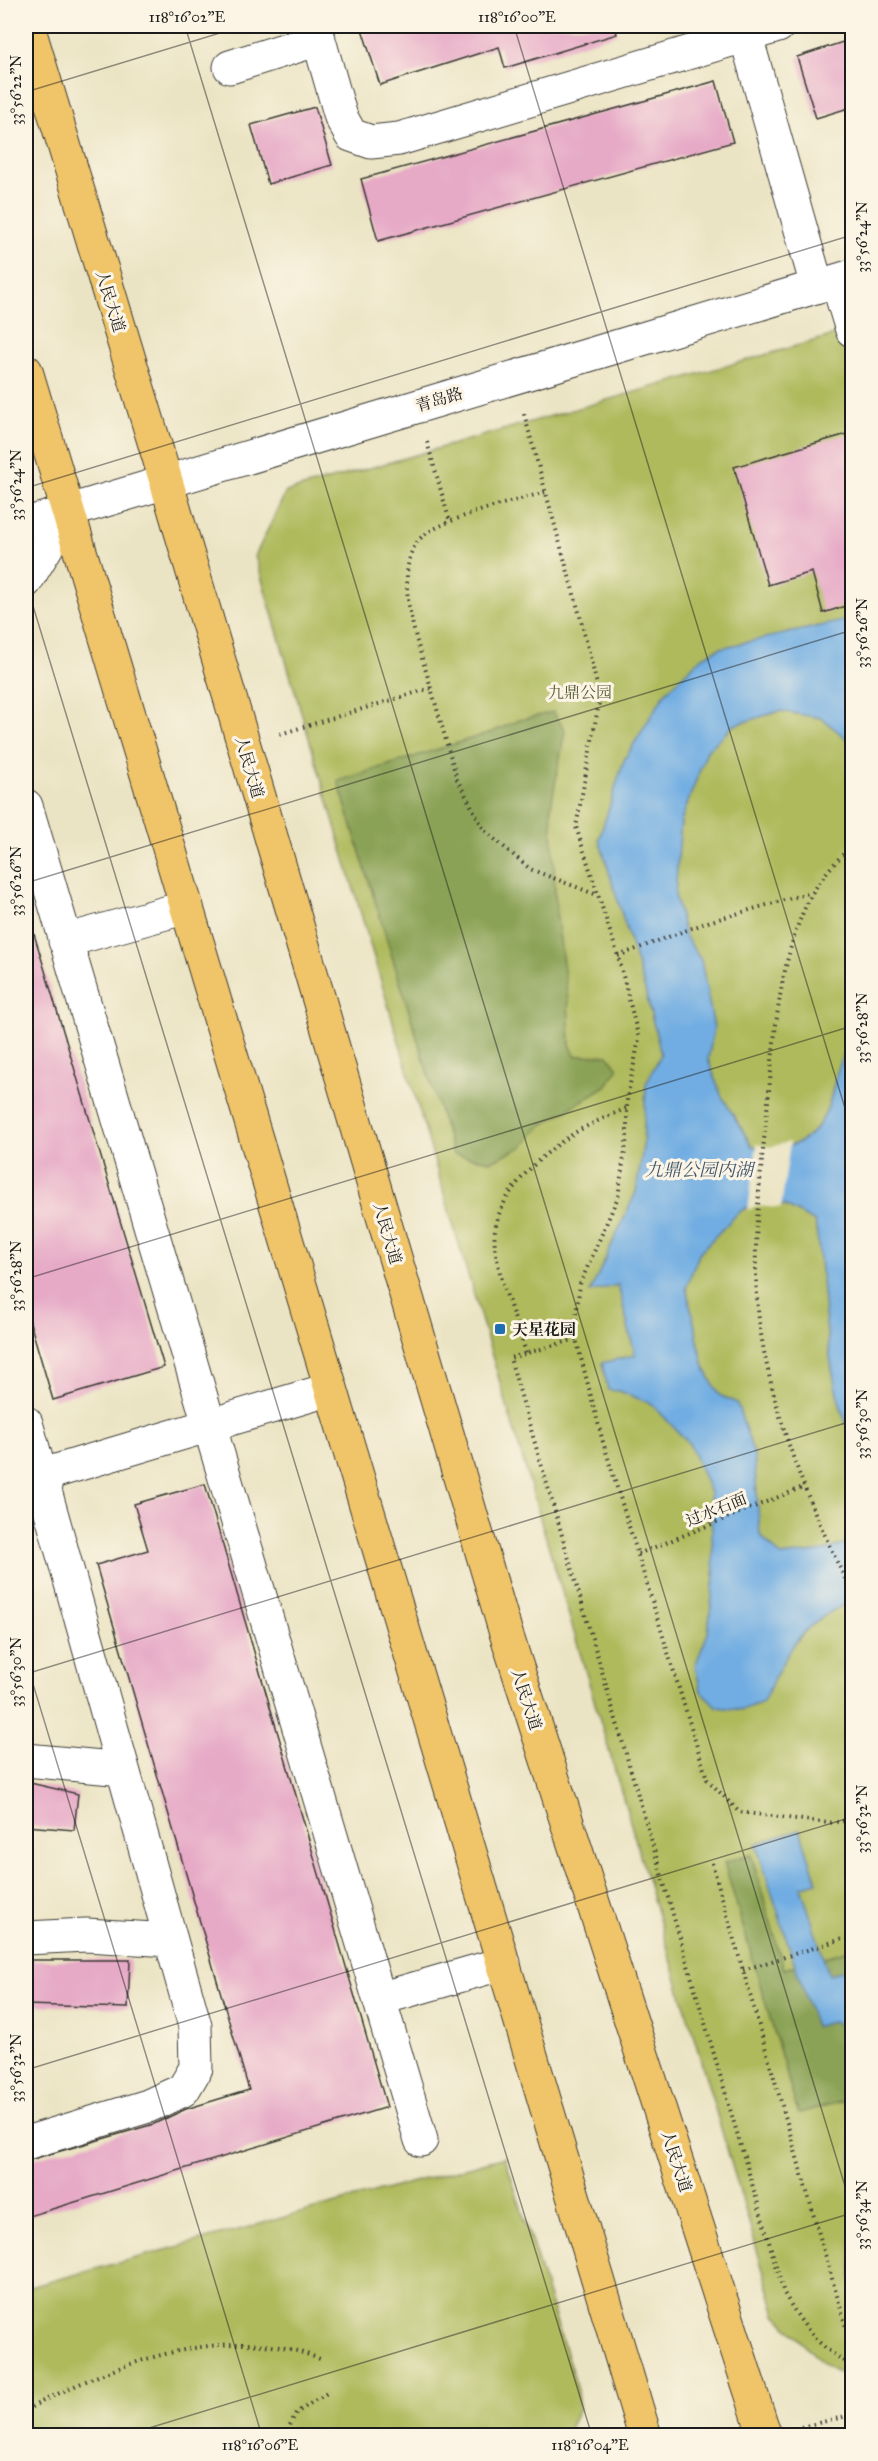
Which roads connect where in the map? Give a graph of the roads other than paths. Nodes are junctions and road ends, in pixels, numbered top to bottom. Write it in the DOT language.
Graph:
graph roads {
  1 [pos="28,26"];
  2 [pos="778,26"];
  3 [pos="744,30"];
  4 [pos="317,32"];
  5 [pos="230,67"];
  6 [pos="836,281"];
  7 [pos="852,330"];
  8 [pos="26,371"];
  9 [pos="166,481"];
  10 [pos="68,512"];
  11 [pos="26,524"];
  12 [pos="26,581"];
  13 [pos="26,807"];
  14 [pos="187,908"];
  15 [pos="65,941"];
  16 [pos="331,1389"];
  17 [pos="26,1423"];
  18 [pos="209,1425"];
  19 [pos="33,1477"];
  20 [pos="26,1760"];
  21 [pos="123,1768"];
  22 [pos="26,1938"];
  23 [pos="171,1940"];
  24 [pos="504,1963"];
  25 [pos="379,1999"];
  26 [pos="421,2140"];
  27 [pos="26,2143"];
  28 [pos="765,2435"];
  29 [pos="645,2436"];
  1 -- 9 [label="main road, 人民大道"];
  2 -- 3 [label="street"];
  3 -- 4 [label="street"];
  3 -- 6 [label="street"];
  4 -- 5 [label="street"];
  6 -- 7 [label="street"];
  6 -- 9 [label="street, 青岛路"];
  8 -- 10 [label="main road"];
  9 -- 10 [label="street, 青岛路"];
  9 -- 28 [label="main road, 人民大道"];
  10 -- 11 [label="street, 青岛路"];
  10 -- 12 [label="street"];
  10 -- 14 [label="main road"];
  13 -- 15 [label="street"];
  14 -- 15 [label="street"];
  14 -- 16 [label="main road"];
  15 -- 18 [label="street"];
  16 -- 18 [label="street"];
  16 -- 24 [label="main road"];
  17 -- 19 [label="street"];
  18 -- 19 [label="street"];
  18 -- 25 [label="street"];
  19 -- 21 [label="street"];
  20 -- 21 [label="street"];
  21 -- 23 [label="street"];
  22 -- 23 [label="street"];
  23 -- 27 [label="street"];
  24 -- 25 [label="street"];
  24 -- 29 [label="main road"];
  25 -- 26 [label="street"];
}
